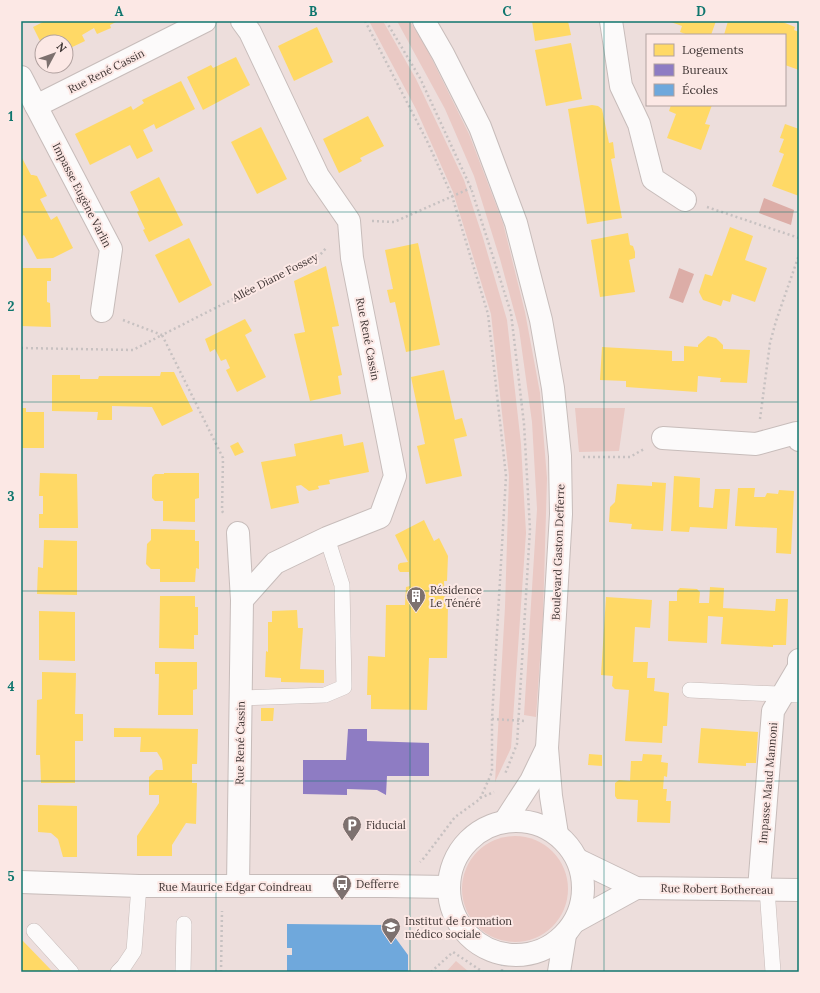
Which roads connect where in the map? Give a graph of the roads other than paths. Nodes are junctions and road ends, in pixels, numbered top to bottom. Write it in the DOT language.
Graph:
graph roads {
  1 [pos="205,21"];
  2 [pos="242,21"];
  3 [pos="424,21"];
  4 [pos="611,21"];
  5 [pos="21,77"];
  6 [pos="36,106"];
  7 [pos="685,200"];
  8 [pos="102,312"];
  9 [pos="798,435"];
  10 [pos="663,438"];
  11 [pos="238,532"];
  12 [pos="327,538"];
  13 [pos="242,600"];
  14 [pos="799,660"];
  15 [pos="690,690"];
  16 [pos="791,695"];
  17 [pos="240,698"];
  18 [pos="547,748"];
  19 [pos="504,821"];
  20 [pos="558,834"];
  21 [pos="578,860"];
  22 [pos="21,882"];
  23 [pos="139,886"];
  24 [pos="230,886"];
  25 [pos="448,887"];
  26 [pos="636,888"];
  27 [pos="763,889"];
  28 [pos="799,890"];
  29 [pos="184,924"];
  30 [pos="570,928"];
  31 [pos="34,931"];
  32 [pos="502,963"];
  33 [pos="71,972"];
  34 [pos="118,972"];
  35 [pos="183,972"];
  36 [pos="517,972"];
  37 [pos="559,972"];
  38 [pos="773,972"];
  1 -- 6 [label="street, Rue René Cassin"];
  2 -- 12 [label="street, Rue René Cassin"];
  3 -- 18 [label="street, Boulevard Gaston Defferre"];
  4 -- 7 [label="street"];
  5 -- 6 [label="street"];
  6 -- 8 [label="street, Impasse Eugène Varlin"];
  9 -- 10 [label="street"];
  11 -- 13 [label="street, Rue René Cassin"];
  12 -- 13 [label="street, Rue René Cassin"];
  12 -- 17 [label="lane"];
  13 -- 17 [label="street, Rue René Cassin"];
  14 -- 16 [label="street, Impasse Maud Mannoni"];
  15 -- 16 [label="lane"];
  16 -- 27 [label="street, Impasse Maud Mannoni"];
  17 -- 24 [label="street, Rue René Cassin"];
  18 -- 19 [label="street, Boulevard Gaston Defferre"];
  18 -- 20 [label="street, Boulevard Gaston Defferre"];
  19 -- 20 [label="street"];
  19 -- 25 [label="street"];
  20 -- 21 [label="street"];
  21 -- 26 [label="street, Rue Robert Bothereau"];
  21 -- 30 [label="street"];
  22 -- 23 [label="street, Rue Maurice Edgar Coindreau"];
  23 -- 24 [label="street, Rue Maurice Edgar Coindreau"];
  23 -- 34 [label="lane"];
  24 -- 25 [label="street, Rue Maurice Edgar Coindreau"];
  25 -- 32 [label="street"];
  26 -- 27 [label="street, Rue Robert Bothereau"];
  26 -- 30 [label="street, Rue Robert Bothereau"];
  27 -- 28 [label="street, Rue Robert Bothereau"];
  27 -- 38 [label="lane"];
  29 -- 35 [label="lane"];
  30 -- 32 [label="street"];
  30 -- 37 [label="street"];
  31 -- 33 [label="lane"];
  32 -- 36 [label="street"];
}
